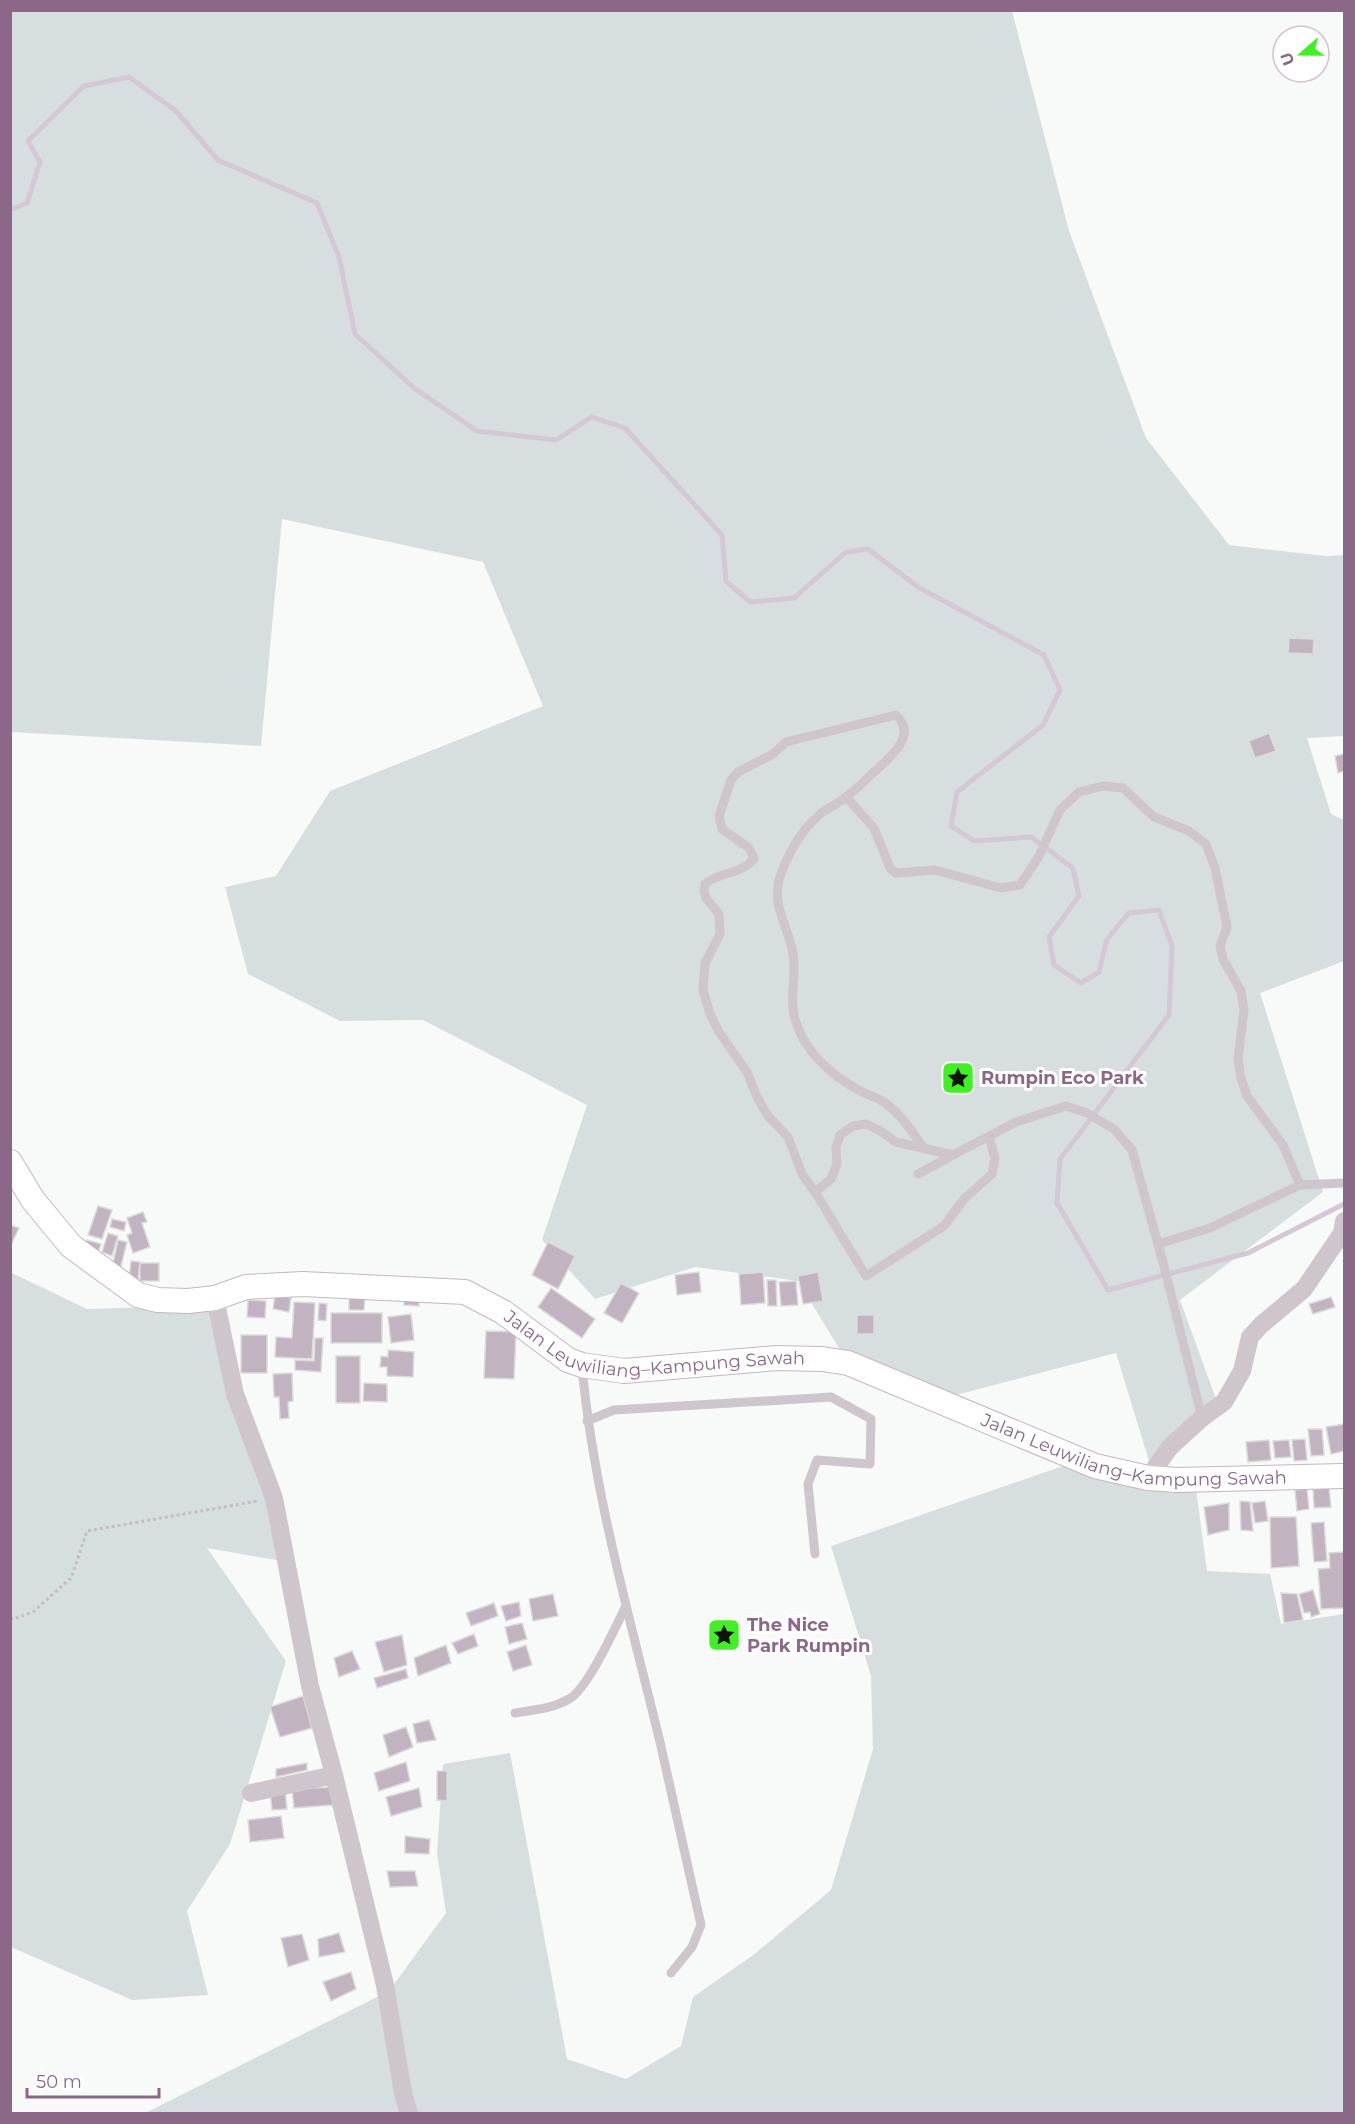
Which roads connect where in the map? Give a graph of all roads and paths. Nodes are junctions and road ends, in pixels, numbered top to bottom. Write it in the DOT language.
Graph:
graph roads {
  1 [pos="846,797"];
  2 [pos="989,1136"];
  3 [pos="922,1146"];
  4 [pos="953,1155"];
  5 [pos="10,1162"];
  6 [pos="918,1174"];
  7 [pos="1344,1183"];
  8 [pos="1300,1185"];
  9 [pos="815,1192"];
  10 [pos="1344,1221"];
  11 [pos="1158,1244"];
  12 [pos="215,1298"];
  13 [pos="582,1365"];
  14 [pos="1202,1418"];
  15 [pos="587,1421"];
  16 [pos="1344,1476"];
  17 [pos="1148,1478"];
  18 [pos="274,1498"];
  19 [pos="815,1554"];
  20 [pos="625,1608"];
  21 [pos="10,1620"];
  22 [pos="515,1713"];
  23 [pos="334,1775"];
  24 [pos="251,1793"];
  25 [pos="671,1973"];
  26 [pos="409,2114"];
  1 -- 3 [label="lane"];
  1 -- 8 [label="lane"];
  1 -- 9 [label="lane"];
  2 -- 4 [label="lane"];
  2 -- 9 [label="lane"];
  2 -- 11 [label="lane"];
  3 -- 4 [label="lane"];
  3 -- 9 [label="lane"];
  4 -- 6 [label="lane"];
  5 -- 12 [label="main road, Jalan Leuwiliang–Kampung Sawah"];
  7 -- 8 [label="lane"];
  8 -- 11 [label="lane"];
  10 -- 14 [label="street"];
  11 -- 14 [label="lane"];
  12 -- 13 [label="main road, Jalan Leuwiliang–Kampung Sawah"];
  12 -- 18 [label="street"];
  13 -- 15 [label="lane"];
  13 -- 17 [label="main road, Jalan Leuwiliang–Kampung Sawah"];
  14 -- 17 [label="street"];
  15 -- 19 [label="lane"];
  15 -- 20 [label="lane"];
  16 -- 17 [label="main road, Jalan Leuwiliang–Kampung Sawah"];
  18 -- 21 [label="path"];
  18 -- 23 [label="street"];
  20 -- 22 [label="lane"];
  20 -- 25 [label="lane"];
  23 -- 24 [label="street"];
  23 -- 26 [label="street"];
}
